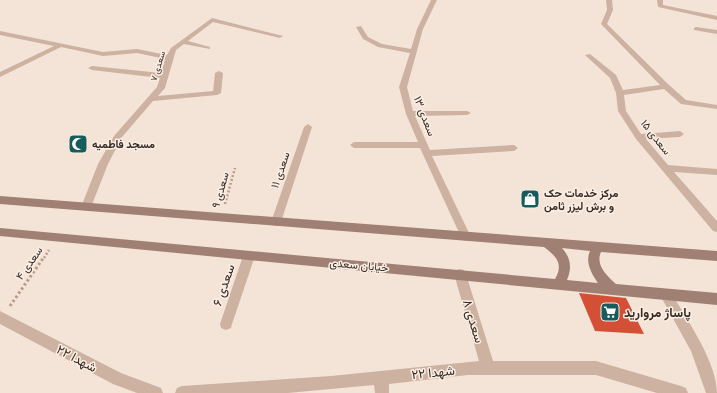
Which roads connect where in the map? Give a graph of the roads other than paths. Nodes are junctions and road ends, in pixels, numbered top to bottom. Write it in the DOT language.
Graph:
graph roads {
  1 [pos="434,0"];
  2 [pos="609,0"];
  3 [pos="660,0"];
  4 [pos="717,18"];
  5 [pos="359,27"];
  6 [pos="696,29"];
  7 [pos="717,32"];
  8 [pos="0,33"];
  9 [pos="280,36"];
  10 [pos="183,42"];
  11 [pos="61,45"];
  12 [pos="208,48"];
  13 [pos="413,51"];
  14 [pos="588,55"];
  15 [pos="169,58"];
  16 [pos="92,68"];
  17 [pos="219,73"];
  18 [pos="0,75"];
  19 [pos="165,76"];
  20 [pos="666,87"];
  21 [pos="620,93"];
  22 [pos="150,99"];
  23 [pos="717,107"];
  24 [pos="467,113"];
  25 [pos="410,114"];
  26 [pos="308,127"];
  27 [pos="680,134"];
  28 [pos="639,137"];
  29 [pos="354,145"];
  30 [pos="514,148"];
  31 [pos="425,149"];
  32 [pos="666,168"];
  33 [pos="717,172"];
  34 [pos="0,200"];
  35 [pos="86,207"];
  36 [pos="276,222"];
  37 [pos="717,228"];
  38 [pos="0,232"];
  39 [pos="466,237"];
  40 [pos="547,243"];
  41 [pos="598,247"];
  42 [pos="249,256"];
  43 [pos="717,256"];
  44 [pos="460,274"];
  45 [pos="558,284"];
  46 [pos="614,290"];
  47 [pos="666,295"];
  48 [pos="717,299"];
  49 [pos="1,317"];
  50 [pos="226,324"];
  51 [pos="488,368"];
  52 [pos="381,377"];
  53 [pos="304,389"];
  54 [pos="217,392"];
  55 [pos="156,393"];
  56 [pos="182,393"];
  57 [pos="382,393"];
  58 [pos="681,393"];
  59 [pos="713,393"];
  1 -- 13 [label="street, سعدی ۱۳"];
  2 -- 20 [label="street"];
  3 -- 4 [label="street"];
  5 -- 13 [label="street"];
  6 -- 7 [label="street"];
  8 -- 11 [label="street"];
  9 -- 10 [label="street, سعدی ۷"];
  10 -- 12 [label="street"];
  10 -- 15 [label="street, سعدی ۷"];
  11 -- 15 [label="street"];
  11 -- 18 [label="street"];
  13 -- 25 [label="street, سعدی ۱۳"];
  14 -- 21 [label="street, سعدی ۱۵"];
  15 -- 19 [label="street, سعدی ۷"];
  16 -- 19 [label="street"];
  17 -- 22 [label="street"];
  19 -- 22 [label="street, سعدی ۷"];
  20 -- 21 [label="street"];
  20 -- 23 [label="street"];
  21 -- 28 [label="street, سعدی ۱۵"];
  22 -- 35 [label="street, سعدی ۷"];
  24 -- 25 [label="street"];
  25 -- 31 [label="street, سعدی ۱۳"];
  26 -- 36 [label="street, سعدی ۱۱"];
  27 -- 28 [label="street"];
  28 -- 32 [label="street, سعدی ۱۵"];
  29 -- 31 [label="street"];
  30 -- 31 [label="street"];
  31 -- 39 [label="street, سعدی ۱۳"];
  32 -- 33 [label="street"];
  32 -- 37 [label="street, سعدی ۱۵"];
  34 -- 35 [label="main road"];
  35 -- 36 [label="main road"];
  36 -- 39 [label="main road"];
  38 -- 42 [label="main road, خیابان سعدی"];
  39 -- 40 [label="main road"];
  40 -- 41 [label="main road"];
  40 -- 45 [label="main road"];
  41 -- 43 [label="main road"];
  41 -- 46 [label="main road"];
  42 -- 44 [label="main road, خیابان سعدی"];
  42 -- 50 [label="street, سعدی ۶"];
  44 -- 45 [label="main road, خیابان سعدی"];
  44 -- 51 [label="street, سعدی ۸"];
  45 -- 46 [label="main road, خیابان سعدی"];
  46 -- 47 [label="main road, خیابان سعدی"];
  47 -- 48 [label="main road, خیابان سعدی"];
  47 -- 59 [label="street"];
  49 -- 55 [label="street, شهدا ۲۲"];
  51 -- 52 [label="street, شهدا ۲۲"];
  51 -- 58 [label="street, شهدا ۲۲"];
  52 -- 53 [label="street, شهدا ۲۲"];
  52 -- 57 [label="street"];
  53 -- 54 [label="street, شهدا ۲۲"];
  54 -- 56 [label="street, شهدا ۲۲"];
}
